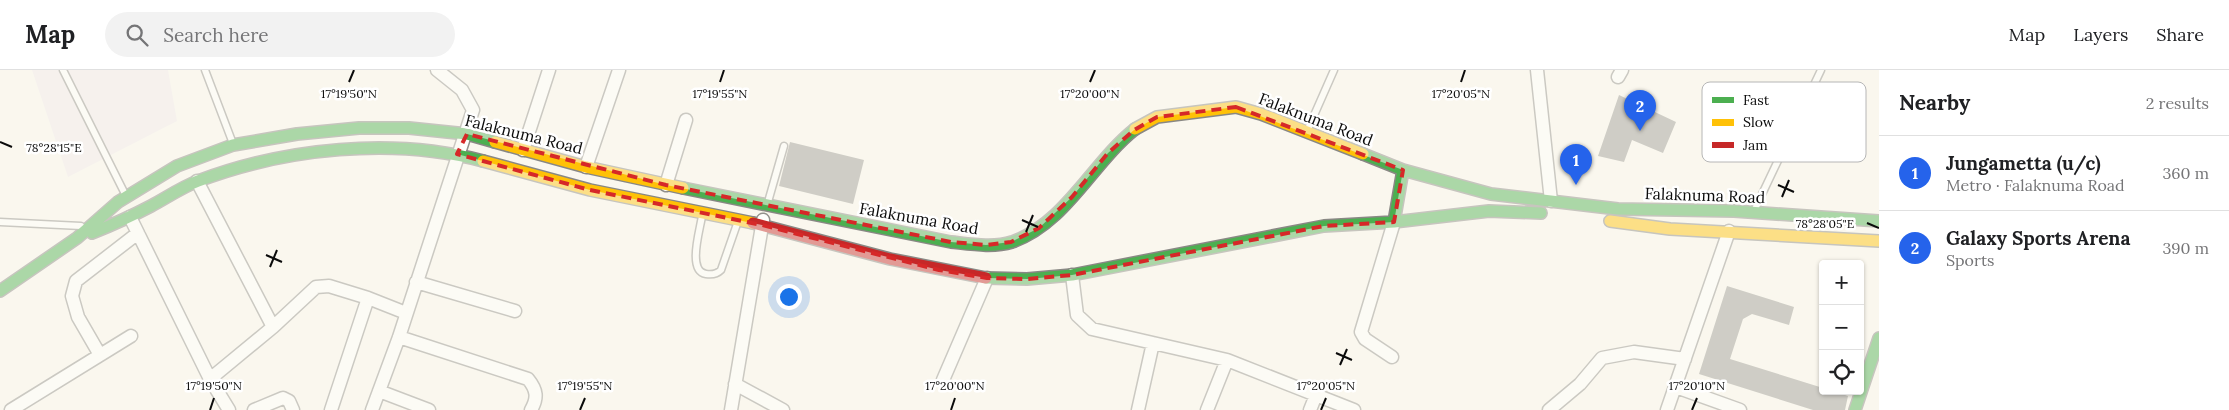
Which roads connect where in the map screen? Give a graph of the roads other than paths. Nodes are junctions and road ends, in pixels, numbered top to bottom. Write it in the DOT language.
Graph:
graph roads {
  1 [pos="63,70"];
  2 [pos="205,70"];
  3 [pos="437,70"];
  4 [pos="549,70"];
  5 [pos="619,70"];
  6 [pos="1334,70"];
  7 [pos="1537,70"];
  8 [pos="1821,70"];
  9 [pos="1815,82"];
  10 [pos="686,120"];
  11 [pos="1306,133"];
  12 [pos="297,134"];
  13 [pos="467,134"];
  14 [pos="233,145"];
  15 [pos="784,146"];
  16 [pos="523,150"];
  17 [pos="457,154"];
  18 [pos="301,155"];
  19 [pos="1777,162"];
  20 [pos="586,167"];
  21 [pos="1402,170"];
  22 [pos="198,181"];
  23 [pos="666,185"];
  24 [pos="126,197"];
  25 [pos="766,206"];
  26 [pos="1551,207"];
  27 [pos="1753,213"];
  28 [pos="702,214"];
  29 [pos="130,218"];
  30 [pos="1600,220"];
  31 [pos="738,221"];
  32 [pos="1879,221"];
  33 [pos="0,222"];
  34 [pos="1394,222"];
  35 [pos="762,225"];
  36 [pos="90,227"];
  37 [pos="1729,231"];
  38 [pos="138,233"];
  39 [pos="77,238"];
  40 [pos="1879,241"];
  41 [pos="1072,274"];
  42 [pos="986,278"];
  43 [pos="416,282"];
  44 [pos="0,291"];
  45 [pos="368,298"];
  46 [pos="515,311"];
  47 [pos="406,313"];
  48 [pos="273,327"];
  49 [pos="131,336"];
  50 [pos="399,336"];
  51 [pos="1879,338"];
  52 [pos="1153,343"];
  53 [pos="100,355"];
  54 [pos="1392,357"];
  55 [pos="1685,359"];
  56 [pos="1227,360"];
  57 [pos="210,378"];
  58 [pos="943,380"];
  59 [pos="735,384"];
  60 [pos="1676,387"];
  61 [pos="379,391"];
  62 [pos="1316,395"];
  63 [pos="11,410"];
  64 [pos="228,410"];
  65 [pos="254,410"];
  66 [pos="293,410"];
  67 [pos="332,410"];
  68 [pos="372,410"];
  69 [pos="429,410"];
  70 [pos="531,410"];
  71 [pos="731,410"];
  72 [pos="782,410"];
  73 [pos="1138,410"];
  74 [pos="1207,410"];
  75 [pos="1310,410"];
  76 [pos="1354,410"];
  77 [pos="1550,410"];
  78 [pos="1667,410"];
  79 [pos="1740,410"];
  80 [pos="1855,410"];
  1 -- 24 [label="lane"];
  2 -- 14 [label="lane"];
  3 -- 13 [label="street"];
  4 -- 16 [label="street"];
  5 -- 20 [label="street"];
  6 -- 11 [label="lane"];
  7 -- 26 [label="street"];
  8 -- 9 [label="lane"];
  10 -- 23 [label="street"];
  11 -- 21 [label="main road, Falaknuma Road"];
  11 -- 25 [label="main road, Falaknuma Road"];
  12 -- 13 [label="main road, Falaknuma Road"];
  12 -- 14 [label="main road, Falaknuma Road"];
  12 -- 18 [label="main road"];
  13 -- 16 [label="main road, Falaknuma Road"];
  13 -- 17 [label="street"];
  14 -- 24 [label="main road, Falaknuma Road"];
  15 -- 25 [label="lane"];
  16 -- 20 [label="main road, Falaknuma Road"];
  17 -- 18 [label="main road, Falaknuma Road"];
  17 -- 28 [label="main road, Falaknuma Road"];
  17 -- 43 [label="street"];
  18 -- 22 [label="main road, Falaknuma Road"];
  19 -- 27 [label="lane"];
  20 -- 23 [label="main road, Falaknuma Road"];
  21 -- 26 [label="main road, Falaknuma Road"];
  21 -- 34 [label="main road"];
  22 -- 29 [label="main road, Falaknuma Road"];
  22 -- 48 [label="street"];
  23 -- 25 [label="main road, Falaknuma Road"];
  24 -- 36 [label="main road, Falaknuma Road"];
  25 -- 35 [label="street"];
  26 -- 27 [label="main road, Falaknuma Road"];
  26 -- 34 [label="main road, Falaknuma Road"];
  27 -- 32 [label="main road, Falaknuma Road"];
  28 -- 31 [label="main road, Falaknuma Road"];
  28 -- 31 [label="lane"];
  29 -- 38 [label="street"];
  29 -- 39 [label="main road, Falaknuma Road"];
  30 -- 37 [label="main road, Falaknuma Road"];
  31 -- 35 [label="main road, Falaknuma Road"];
  33 -- 36 [label="lane"];
  34 -- 41 [label="main road, Falaknuma Road"];
  34 -- 54 [label="street"];
  35 -- 42 [label="main road, Falaknuma Road"];
  35 -- 59 [label="street"];
  36 -- 39 [label="main road, Falaknuma Road"];
  37 -- 40 [label="main road, Falaknuma Road"];
  37 -- 55 [label="street"];
  38 -- 53 [label="street"];
  38 -- 57 [label="street"];
  39 -- 44 [label="main road, Falaknuma Road"];
  41 -- 42 [label="main road, Falaknuma Road"];
  41 -- 52 [label="street"];
  42 -- 58 [label="street"];
  43 -- 46 [label="street"];
  43 -- 47 [label="street"];
  45 -- 47 [label="street"];
  45 -- 48 [label="street"];
  45 -- 67 [label="street"];
  47 -- 50 [label="street"];
  48 -- 57 [label="street"];
  49 -- 53 [label="street"];
  50 -- 61 [label="street"];
  50 -- 70 [label="street"];
  51 -- 80 [label="main road"];
  52 -- 56 [label="street"];
  52 -- 73 [label="street"];
  53 -- 63 [label="street"];
  55 -- 60 [label="street"];
  55 -- 77 [label="street"];
  56 -- 62 [label="street"];
  56 -- 74 [label="street"];
  57 -- 64 [label="street"];
  59 -- 71 [label="street"];
  59 -- 72 [label="street"];
  60 -- 78 [label="street"];
  60 -- 79 [label="street"];
  61 -- 68 [label="street"];
  61 -- 69 [label="street"];
  62 -- 75 [label="street"];
  62 -- 76 [label="street"];
  65 -- 66 [label="street"];
}
